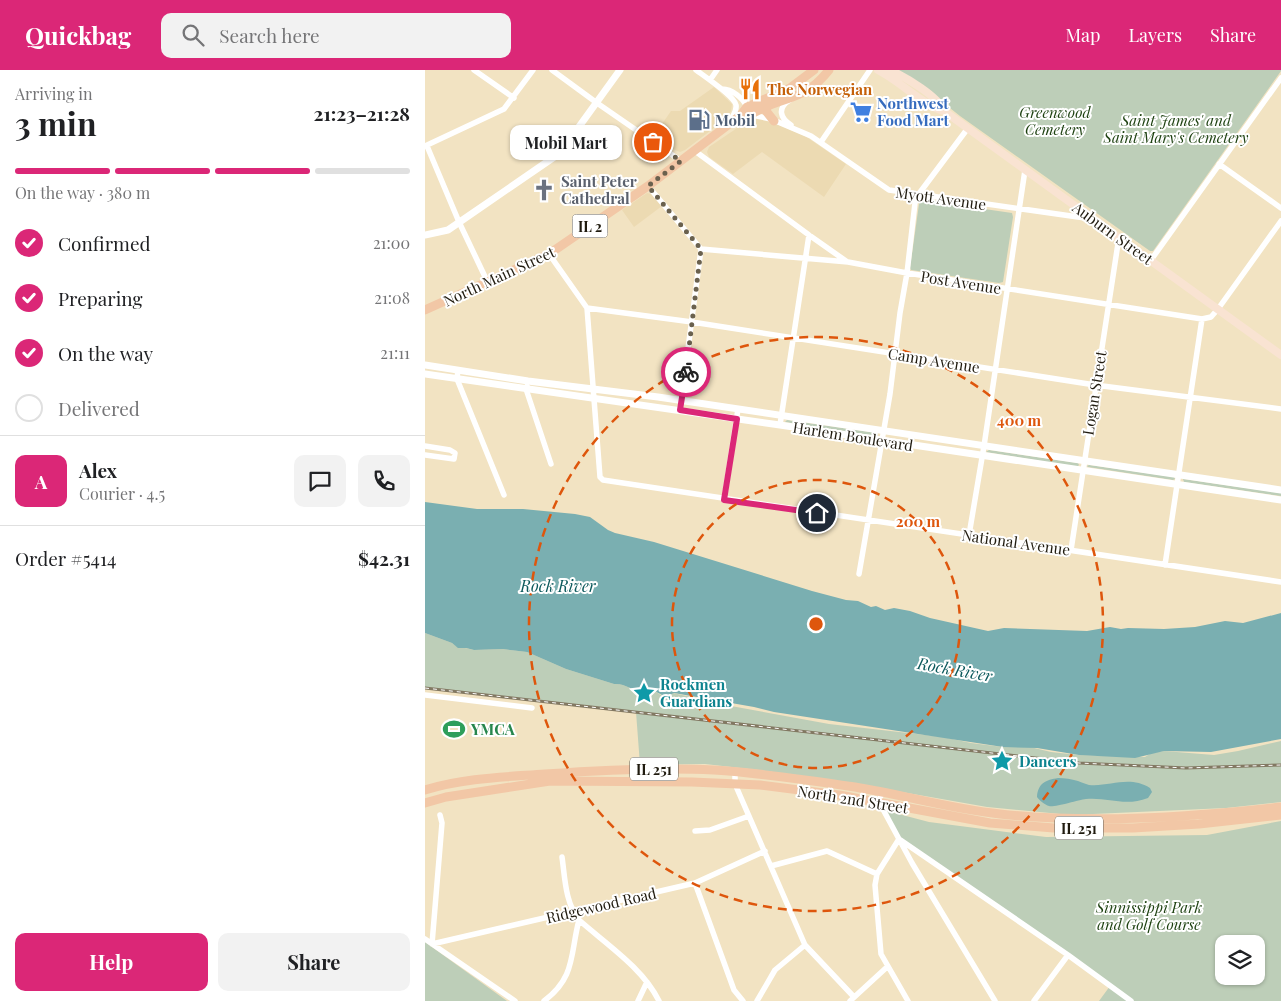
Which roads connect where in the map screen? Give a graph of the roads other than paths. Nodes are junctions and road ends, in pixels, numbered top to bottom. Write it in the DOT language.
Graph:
graph roads {
  1 [pos="474,70"];
  2 [pos="533,70"];
  3 [pos="552,70"];
  4 [pos="620,70"];
  5 [pos="695,70"];
  6 [pos="717,70"];
  7 [pos="814,70"];
  8 [pos="829,70"];
  9 [pos="870,70"];
  10 [pos="878,70"];
  11 [pos="890,70"];
  12 [pos="1281,78"];
  13 [pos="710,80"];
  14 [pos="790,88"];
  15 [pos="722,89"];
  16 [pos="514,98"];
  17 [pos="793,98"];
  18 [pos="597,103"];
  19 [pos="766,107"];
  20 [pos="945,111"];
  21 [pos="745,113"];
  22 [pos="774,121"];
  23 [pos="728,124"];
  24 [pos="968,128"];
  25 [pos="797,129"];
  26 [pos="821,142"];
  27 [pos="426,146"];
  28 [pos="695,150"];
  29 [pos="681,161"];
  30 [pos="1219,164"];
  31 [pos="1025,170"];
  32 [pos="648,186"];
  33 [pos="919,195"];
  34 [pos="1281,208"];
  35 [pos="1018,209"];
  36 [pos="1095,220"];
  37 [pos="1281,221"];
  38 [pos="459,222"];
  39 [pos="425,235"];
  40 [pos="809,235"];
  41 [pos="1119,237"];
  42 [pos="701,249"];
  43 [pos="549,254"];
  44 [pos="804,259"];
  45 [pos="1151,260"];
  46 [pos="848,262"];
  47 [pos="907,273"];
  48 [pos="488,283"];
  49 [pos="1007,288"];
  50 [pos="1108,306"];
  51 [pos="587,308"];
  52 [pos="425,310"];
  53 [pos="1218,310"];
  54 [pos="1202,320"];
  55 [pos="692,322"];
  56 [pos="793,338"];
  57 [pos="894,353"];
  58 [pos="1281,355"];
  59 [pos="425,365"];
  60 [pos="995,369"];
  61 [pos="457,370"];
  62 [pos="425,374"];
  63 [pos="457,379"];
  64 [pos="527,385"];
  65 [pos="1095,385"];
  66 [pos="593,389"];
  67 [pos="1191,397"];
  68 [pos="593,399"];
  69 [pos="681,401"];
  70 [pos="738,409"];
  71 [pos="680,410"];
  72 [pos="1281,410"];
  73 [pos="781,416"];
  74 [pos="737,419"];
  75 [pos="780,425"];
  76 [pos="884,431"];
  77 [pos="882,441"];
  78 [pos="425,446"];
  79 [pos="984,446"];
  80 [pos="425,455"];
  81 [pos="983,456"];
  82 [pos="1084,460"];
  83 [pos="551,464"];
  84 [pos="1083,470"];
  85 [pos="1179,475"];
  86 [pos="1178,484"];
  87 [pos="1281,490"];
  88 [pos="504,495"];
  89 [pos="724,500"];
  90 [pos="1281,500"];
  91 [pos="868,520"];
  92 [pos="969,535"];
  93 [pos="1071,550"];
  94 [pos="1165,565"];
  95 [pos="859,574"];
  96 [pos="1281,582"];
  97 [pos="425,695"];
  98 [pos="532,708"];
  99 [pos="735,772"];
  100 [pos="735,784"];
  101 [pos="425,790"];
  102 [pos="882,792"];
  103 [pos="879,802"];
  104 [pos="425,803"];
  105 [pos="1281,808"];
  106 [pos="440,815"];
  107 [pos="1281,815"];
  108 [pos="749,816"];
  109 [pos="695,831"];
  110 [pos="899,839"];
  111 [pos="765,851"];
  112 [pos="562,856"];
  113 [pos="771,866"];
  114 [pos="877,874"];
  115 [pos="695,883"];
  116 [pos="573,911"];
  117 [pos="579,920"];
  118 [pos="425,939"];
  119 [pos="432,944"];
  120 [pos="805,945"];
  121 [pos="1068,955"];
  122 [pos="887,967"];
  123 [pos="647,982"];
  124 [pos="852,999"];
  125 [pos="515,1001"];
  126 [pos="544,1001"];
  127 [pos="639,1001"];
  128 [pos="659,1001"];
  129 [pos="743,1001"];
  130 [pos="757,1001"];
  131 [pos="907,1001"];
  132 [pos="995,1001"];
  133 [pos="1034,1001"];
  134 [pos="1131,1001"];
  1 -- 16 [label="street"];
  2 -- 16 [label="street"];
  3 -- 18 [label="street"];
  4 -- 18 [label="street"];
  5 -- 13 [label="street"];
  6 -- 13 [label="street"];
  7 -- 14 [label="main road, North Main Street / IL 2"];
  8 -- 17 [label="main road, North Main Street / IL 2"];
  9 -- 26 [label="street"];
  10 -- 20 [label="main road, Auburn Street"];
  11 -- 20 [label="main road, Auburn Street"];
  12 -- 30 [label="street"];
  13 -- 15 [label="street"];
  14 -- 19 [label="main road"];
  14 -- 21 [label="main road, North Main Street / IL 2"];
  15 -- 21 [label="street"];
  15 -- 23 [label="street"];
  16 -- 27 [label="street"];
  17 -- 19 [label="main road, North Main Street / IL 2"];
  17 -- 25 [label="street"];
  18 -- 29 [label="street"];
  18 -- 38 [label="street"];
  19 -- 21 [label="main road, North Main Street / IL 2"];
  19 -- 22 [label="main road"];
  20 -- 24 [label="main road, Auburn Street"];
  21 -- 22 [label="street, Myott Avenue"];
  21 -- 23 [label="main road, North Main Street / IL 2"];
  22 -- 25 [label="street, Myott Avenue"];
  23 -- 28 [label="main road, North Main Street / IL 2"];
  24 -- 31 [label="main road, Auburn Street"];
  24 -- 33 [label="street"];
  25 -- 26 [label="street, Myott Avenue"];
  26 -- 33 [label="street, Myott Avenue"];
  27 -- 38 [label="street"];
  28 -- 29 [label="main road, North Main Street / IL 2"];
  28 -- 40 [label="street"];
  29 -- 32 [label="main road, North Main Street / IL 2"];
  30 -- 34 [label="street"];
  30 -- 45 [label="street"];
  31 -- 35 [label="street"];
  31 -- 36 [label="main road, Auburn Street"];
  32 -- 42 [label="street"];
  32 -- 43 [label="main road, North Main Street / IL 2"];
  33 -- 35 [label="street, Myott Avenue"];
  33 -- 47 [label="street"];
  35 -- 36 [label="street, Myott Avenue"];
  35 -- 49 [label="street"];
  36 -- 41 [label="main road, Auburn Street"];
  37 -- 53 [label="street"];
  38 -- 39 [label="street"];
  38 -- 48 [label="street"];
  40 -- 44 [label="street"];
  40 -- 46 [label="street"];
  41 -- 45 [label="main road, Auburn Street"];
  41 -- 50 [label="street, Logan Street"];
  42 -- 44 [label="street, Post Avenue"];
  42 -- 55 [label="street"];
  43 -- 48 [label="main road, North Main Street / IL 2"];
  43 -- 51 [label="street"];
  44 -- 46 [label="street, Post Avenue"];
  44 -- 56 [label="street"];
  45 -- 53 [label="main road, Auburn Street"];
  46 -- 47 [label="street, Post Avenue"];
  47 -- 49 [label="street, Post Avenue"];
  47 -- 57 [label="street"];
  48 -- 52 [label="main road, North Main Street / IL 2"];
  49 -- 50 [label="street, Post Avenue"];
  49 -- 60 [label="street"];
  50 -- 54 [label="street, Post Avenue"];
  50 -- 65 [label="street, Logan Street"];
  51 -- 55 [label="street, Camp Avenue"];
  51 -- 66 [label="street"];
  53 -- 54 [label="street"];
  53 -- 58 [label="main road, Auburn Street"];
  54 -- 67 [label="street"];
  55 -- 56 [label="street, Camp Avenue"];
  55 -- 69 [label="street"];
  56 -- 57 [label="street, Camp Avenue"];
  56 -- 73 [label="street"];
  57 -- 60 [label="street, Camp Avenue"];
  57 -- 76 [label="street"];
  59 -- 61 [label="street, Harlem Boulevard"];
  60 -- 65 [label="street, Camp Avenue"];
  60 -- 79 [label="street"];
  61 -- 63 [label="street"];
  61 -- 64 [label="street, Harlem Boulevard"];
  62 -- 63 [label="street, Harlem Boulevard"];
  63 -- 64 [label="street, Harlem Boulevard"];
  63 -- 88 [label="street"];
  64 -- 66 [label="street, Harlem Boulevard"];
  64 -- 68 [label="street, Harlem Boulevard"];
  64 -- 83 [label="street"];
  65 -- 67 [label="street, Camp Avenue"];
  65 -- 82 [label="street, Logan Street"];
  66 -- 68 [label="street"];
  66 -- 69 [label="street, Harlem Boulevard"];
  67 -- 72 [label="street, Camp Avenue"];
  67 -- 85 [label="street"];
  68 -- 71 [label="street, Harlem Boulevard"];
  68 -- 89 [label="street, National Avenue"];
  69 -- 70 [label="street, Harlem Boulevard"];
  69 -- 71 [label="street"];
  70 -- 73 [label="street, Harlem Boulevard"];
  70 -- 74 [label="street"];
  71 -- 74 [label="street, Harlem Boulevard"];
  73 -- 75 [label="street"];
  73 -- 76 [label="street, Harlem Boulevard"];
  74 -- 75 [label="street, Harlem Boulevard"];
  74 -- 89 [label="street"];
  75 -- 77 [label="street, Harlem Boulevard"];
  76 -- 77 [label="street"];
  76 -- 79 [label="street, Harlem Boulevard"];
  77 -- 81 [label="street, Harlem Boulevard"];
  77 -- 91 [label="street"];
  78 -- 80 [label="street"];
  79 -- 81 [label="street"];
  79 -- 82 [label="street, Harlem Boulevard"];
  81 -- 84 [label="street, Harlem Boulevard"];
  81 -- 92 [label="street"];
  82 -- 84 [label="street, Logan Street"];
  82 -- 85 [label="street, Harlem Boulevard"];
  84 -- 86 [label="street, Harlem Boulevard"];
  84 -- 93 [label="street, Logan Street"];
  85 -- 86 [label="street"];
  85 -- 87 [label="street, Harlem Boulevard"];
  86 -- 90 [label="street, Harlem Boulevard"];
  86 -- 94 [label="street"];
  89 -- 91 [label="street, National Avenue"];
  91 -- 92 [label="street, National Avenue"];
  91 -- 95 [label="street"];
  92 -- 93 [label="street, National Avenue"];
  93 -- 94 [label="street, National Avenue"];
  94 -- 96 [label="street, National Avenue"];
  97 -- 98 [label="street"];
  99 -- 100 [label="street"];
  99 -- 101 [label="main road, North 2nd Street / IL 251"];
  99 -- 102 [label="main road, North 2nd Street / IL 251"];
  100 -- 103 [label="main road, North 2nd Street / IL 251"];
  100 -- 104 [label="main road, North 2nd Street / IL 251"];
  100 -- 108 [label="street"];
  102 -- 103 [label="street"];
  102 -- 105 [label="main road, North 2nd Street / IL 251"];
  103 -- 107 [label="main road, North 2nd Street / IL 251"];
  103 -- 110 [label="street"];
  106 -- 119 [label="street"];
  108 -- 109 [label="street"];
  108 -- 111 [label="street"];
  110 -- 114 [label="street"];
  110 -- 121 [label="street"];
  110 -- 132 [label="street"];
  111 -- 113 [label="street"];
  111 -- 115 [label="street, Ridgewood Road"];
  112 -- 116 [label="street"];
  113 -- 114 [label="street"];
  113 -- 120 [label="street"];
  114 -- 122 [label="street"];
  115 -- 116 [label="street, Ridgewood Road"];
  115 -- 129 [label="street"];
  116 -- 117 [label="street"];
  116 -- 119 [label="street, Ridgewood Road"];
  117 -- 123 [label="street"];
  117 -- 126 [label="street"];
  118 -- 119 [label="street"];
  119 -- 125 [label="street"];
  120 -- 124 [label="street"];
  120 -- 130 [label="street"];
  121 -- 133 [label="street"];
  121 -- 134 [label="street"];
  122 -- 124 [label="street"];
  122 -- 131 [label="street"];
  123 -- 127 [label="street"];
  123 -- 128 [label="street"];
}
